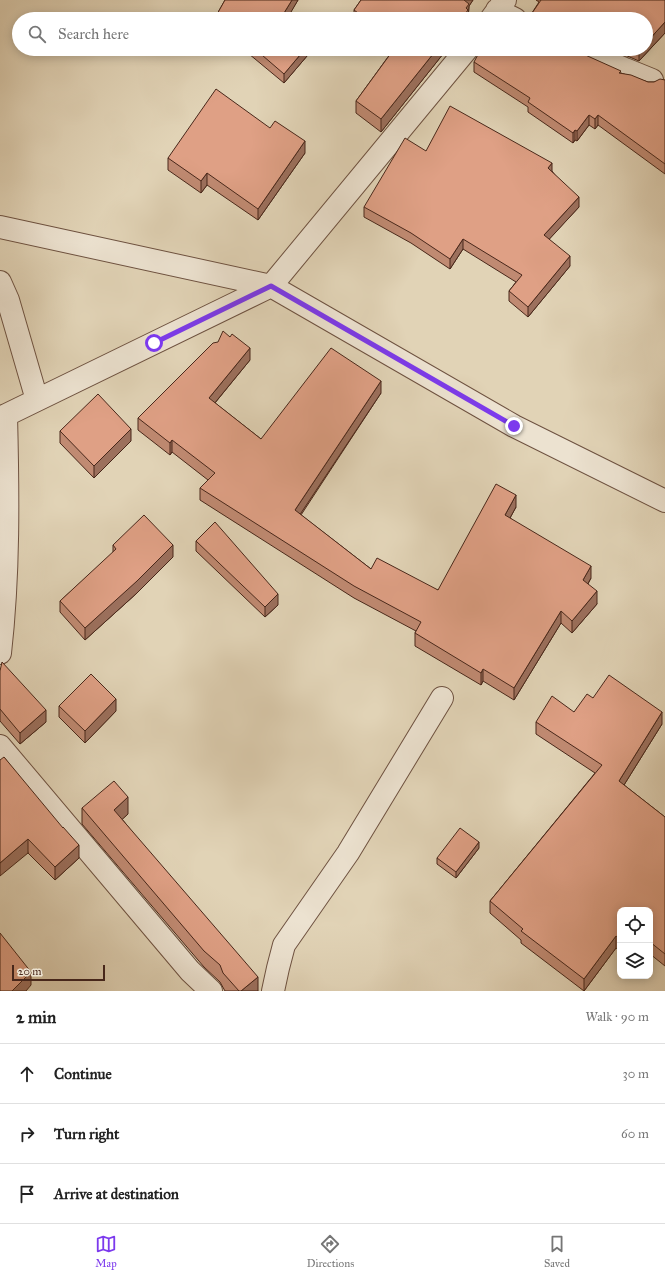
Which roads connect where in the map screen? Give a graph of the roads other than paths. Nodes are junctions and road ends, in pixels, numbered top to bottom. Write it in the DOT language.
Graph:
graph roads {
  1 [pos="461,56"];
  2 [pos="595,56"];
  3 [pos="652,80"];
  4 [pos="0,227"];
  5 [pos="0,282"];
  6 [pos="271,286"];
  7 [pos="37,400"];
  8 [pos="3,417"];
  9 [pos="665,501"];
  10 [pos="0,653"];
  11 [pos="442,698"];
  12 [pos="0,746"];
  13 [pos="211,991"];
  14 [pos="273,991"];
  1 -- 6 [label="street"];
  2 -- 3 [label="street"];
  4 -- 6 [label="street"];
  5 -- 7 [label="street"];
  6 -- 7 [label="street"];
  6 -- 9 [label="street"];
  7 -- 8 [label="street"];
  8 -- 10 [label="street"];
  11 -- 14 [label="street"];
  12 -- 13 [label="street"];
}
